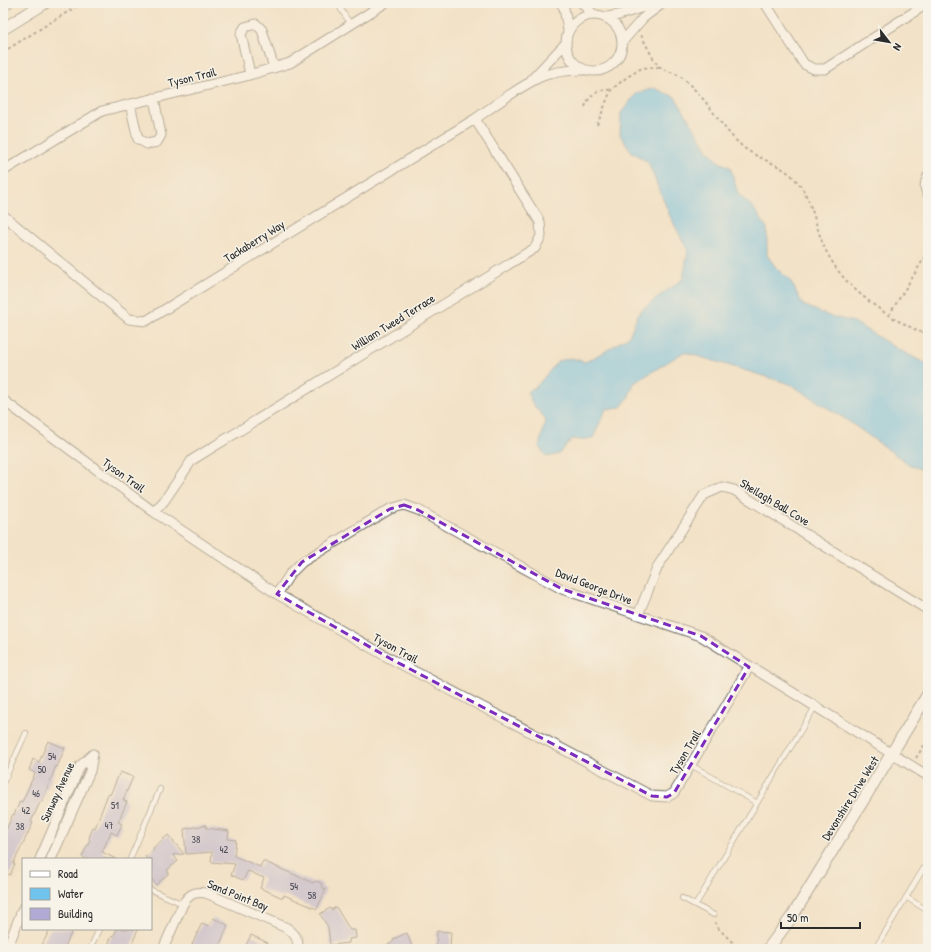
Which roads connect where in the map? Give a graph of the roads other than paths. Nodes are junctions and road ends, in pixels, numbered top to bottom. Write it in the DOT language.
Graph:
graph roads {
  1 [pos="7,3"];
  2 [pos="45,3"];
  3 [pos="337,3"];
  4 [pos="385,3"];
  5 [pos="561,3"];
  6 [pos="582,3"];
  7 [pos="656,3"];
  8 [pos="663,3"];
  9 [pos="765,3"];
  10 [pos="928,3"];
  11 [pos="3,6"];
  12 [pos="593,14"];
  13 [pos="607,17"];
  14 [pos="351,25"];
  15 [pos="3,29"];
  16 [pos="568,30"];
  17 [pos="623,41"];
  18 [pos="565,44"];
  19 [pos="274,68"];
  20 [pos="583,70"];
  21 [pos="250,74"];
  22 [pos="528,84"];
  23 [pos="154,98"];
  24 [pos="130,104"];
  25 [pos="475,119"];
  26 [pos="3,171"];
  27 [pos="928,176"];
  28 [pos="928,194"];
  29 [pos="3,215"];
  30 [pos="3,400"];
  31 [pos="154,512"];
  32 [pos="276,594"];
  33 [pos="928,610"];
  34 [pos="638,615"];
  35 [pos="749,667"];
  36 [pos="928,694"];
  37 [pos="815,707"];
  38 [pos="26,733"];
  39 [pos="892,754"];
  40 [pos="691,765"];
  41 [pos="928,776"];
  42 [pos="3,783"];
  43 [pos="160,789"];
  44 [pos="757,803"];
  45 [pos="40,858"];
  46 [pos="51,858"];
  47 [pos="130,858"];
  48 [pos="928,861"];
  49 [pos="152,890"];
  50 [pos="906,897"];
  51 [pos="682,898"];
  52 [pos="183,904"];
  53 [pos="696,904"];
  54 [pos="22,911"];
  55 [pos="928,911"];
  56 [pos="714,915"];
  57 [pos="794,915"];
  58 [pos="99,930"];
  59 [pos="7,949"];
  60 [pos="90,949"];
  61 [pos="163,949"];
  62 [pos="297,949"];
  63 [pos="768,949"];
  64 [pos="778,949"];
  65 [pos="875,949"];
  1 -- 11 [label="street"];
  2 -- 15 [label="street"];
  3 -- 14 [label="lane"];
  4 -- 14 [label="street, Tyson Trail"];
  5 -- 16 [label="street"];
  6 -- 12 [label="street"];
  7 -- 13 [label="street"];
  8 -- 17 [label="street"];
  9 -- 10 [label="street"];
  12 -- 13 [label="street"];
  12 -- 16 [label="street"];
  13 -- 17 [label="street"];
  14 -- 19 [label="street, Tyson Trail"];
  16 -- 18 [label="street"];
  17 -- 20 [label="street"];
  18 -- 20 [label="street"];
  18 -- 22 [label="street"];
  19 -- 21 [label="street, Tyson Trail"];
  19 -- 21 [label="street"];
  20 -- 22 [label="street"];
  21 -- 23 [label="street, Tyson Trail"];
  22 -- 25 [label="street, Tackaberry Way"];
  23 -- 24 [label="street, Tyson Trail"];
  23 -- 24 [label="street"];
  24 -- 26 [label="street, Tyson Trail"];
  25 -- 29 [label="street, Tackaberry Way"];
  25 -- 31 [label="street, William Tweed Terrace"];
  27 -- 28 [label="street"];
  30 -- 31 [label="street, Tyson Trail"];
  31 -- 32 [label="street, Tyson Trail"];
  32 -- 34 [label="street, David George Drive"];
  32 -- 40 [label="street, Tyson Trail"];
  33 -- 34 [label="street, Sheilagh Ball Cove"];
  34 -- 35 [label="street, David George Drive"];
  35 -- 37 [label="street, David George Drive"];
  35 -- 40 [label="street, Tyson Trail"];
  36 -- 39 [label="street, Devonshire Drive West"];
  37 -- 39 [label="street, David George Drive"];
  37 -- 44 [label="lane"];
  38 -- 42 [label="lane"];
  39 -- 41 [label="street, David George Drive"];
  39 -- 57 [label="street, Devonshire Drive West"];
  40 -- 44 [label="lane"];
  43 -- 47 [label="lane"];
  44 -- 53 [label="lane"];
  45 -- 46 [label="street, Sunway Avenue"];
  48 -- 50 [label="lane"];
  49 -- 52 [label="lane"];
  50 -- 55 [label="lane"];
  50 -- 65 [label="lane"];
  51 -- 53 [label="lane"];
  52 -- 61 [label="street, Sand Point Bay"];
  52 -- 62 [label="street, Sand Point Bay"];
  53 -- 56 [label="lane"];
  54 -- 59 [label="street"];
  57 -- 63 [label="street, Devonshire Drive West"];
  57 -- 64 [label="street, Devonshire Drive West"];
  58 -- 60 [label="lane"];
}
